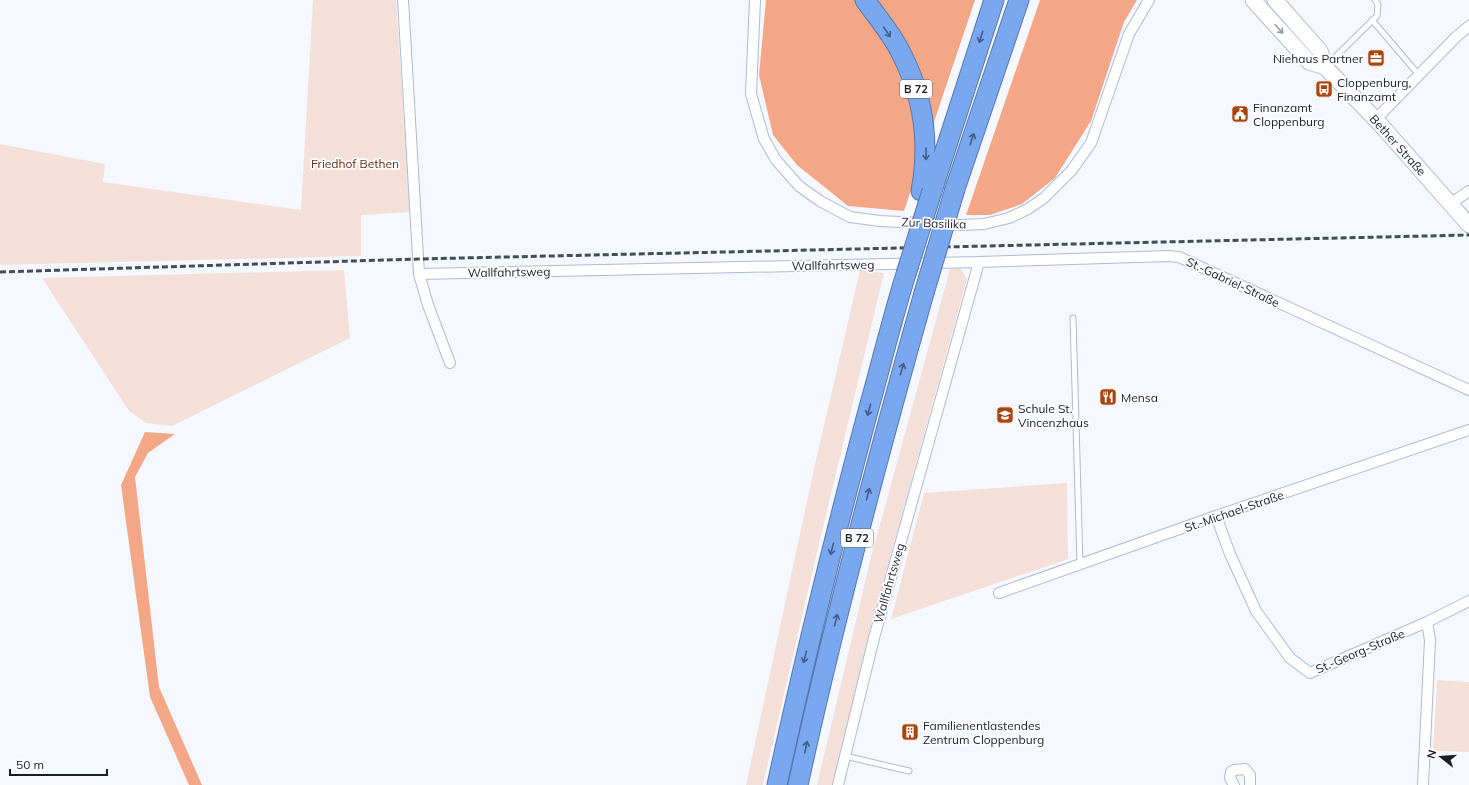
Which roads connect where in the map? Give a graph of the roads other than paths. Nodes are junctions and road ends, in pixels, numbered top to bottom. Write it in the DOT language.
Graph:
graph roads {
  1 [pos="403,0"];
  2 [pos="756,0"];
  3 [pos="865,0"];
  4 [pos="994,0"];
  5 [pos="1019,0"];
  6 [pos="1149,0"];
  7 [pos="1253,0"];
  8 [pos="1275,0"];
  9 [pos="1375,0"];
  10 [pos="1372,20"];
  11 [pos="1469,26"];
  12 [pos="1326,67"];
  13 [pos="1419,75"];
  14 [pos="1375,120"];
  15 [pos="926,191"];
  16 [pos="1469,191"];
  17 [pos="1450,204"];
  18 [pos="1469,225"];
  19 [pos="979,262"];
  20 [pos="419,274"];
  21 [pos="1073,318"];
  22 [pos="450,363"];
  23 [pos="1469,390"];
  24 [pos="1469,430"];
  25 [pos="1216,516"];
  26 [pos="1080,564"];
  27 [pos="999,593"];
  28 [pos="1469,601"];
  29 [pos="1427,622"];
  30 [pos="845,756"];
  31 [pos="909,772"];
  32 [pos="777,785"];
  33 [pos="798,785"];
  34 [pos="838,785"];
  35 [pos="1234,785"];
  36 [pos="1250,785"];
  37 [pos="1423,785"];
  1 -- 20 [label="street"];
  2 -- 6 [label="street, Zur Basilika"];
  3 -- 15 [label="highway, B 72, one-way"];
  4 -- 15 [label="highway, B 72, one-way"];
  33 -- 5 [label="highway, B 72, one-way, bridge"];
  7 -- 12 [label="street, Bether Straße, one-way"];
  8 -- 12 [label="street, Bether Straße"];
  9 -- 10 [label="lane"];
  10 -- 12 [label="lane"];
  10 -- 13 [label="lane"];
  11 -- 13 [label="street"];
  12 -- 14 [label="street, Bether Straße"];
  13 -- 14 [label="street"];
  14 -- 17 [label="street, Bether Straße"];
  15 -- 32 [label="highway, B 72, one-way, bridge"];
  16 -- 17 [label="street"];
  17 -- 18 [label="street, Bether Straße"];
  19 -- 20 [label="street, Wallfahrtsweg"];
  19 -- 23 [label="street, St.-Gabriel-Straße"];
  19 -- 30 [label="street, Wallfahrtsweg"];
  20 -- 22 [label="street"];
  21 -- 26 [label="lane"];
  24 -- 25 [label="street, St.-Michael-Straße"];
  25 -- 26 [label="street, St.-Michael-Straße"];
  25 -- 29 [label="street, St.-Georg-Straße"];
  26 -- 27 [label="street, St.-Michael-Straße"];
  28 -- 29 [label="street, St.-Georg-Straße"];
  29 -- 37 [label="street"];
  30 -- 31 [label="lane"];
  30 -- 34 [label="street, Wallfahrtsweg"];
  35 -- 36 [label="street"];
}
